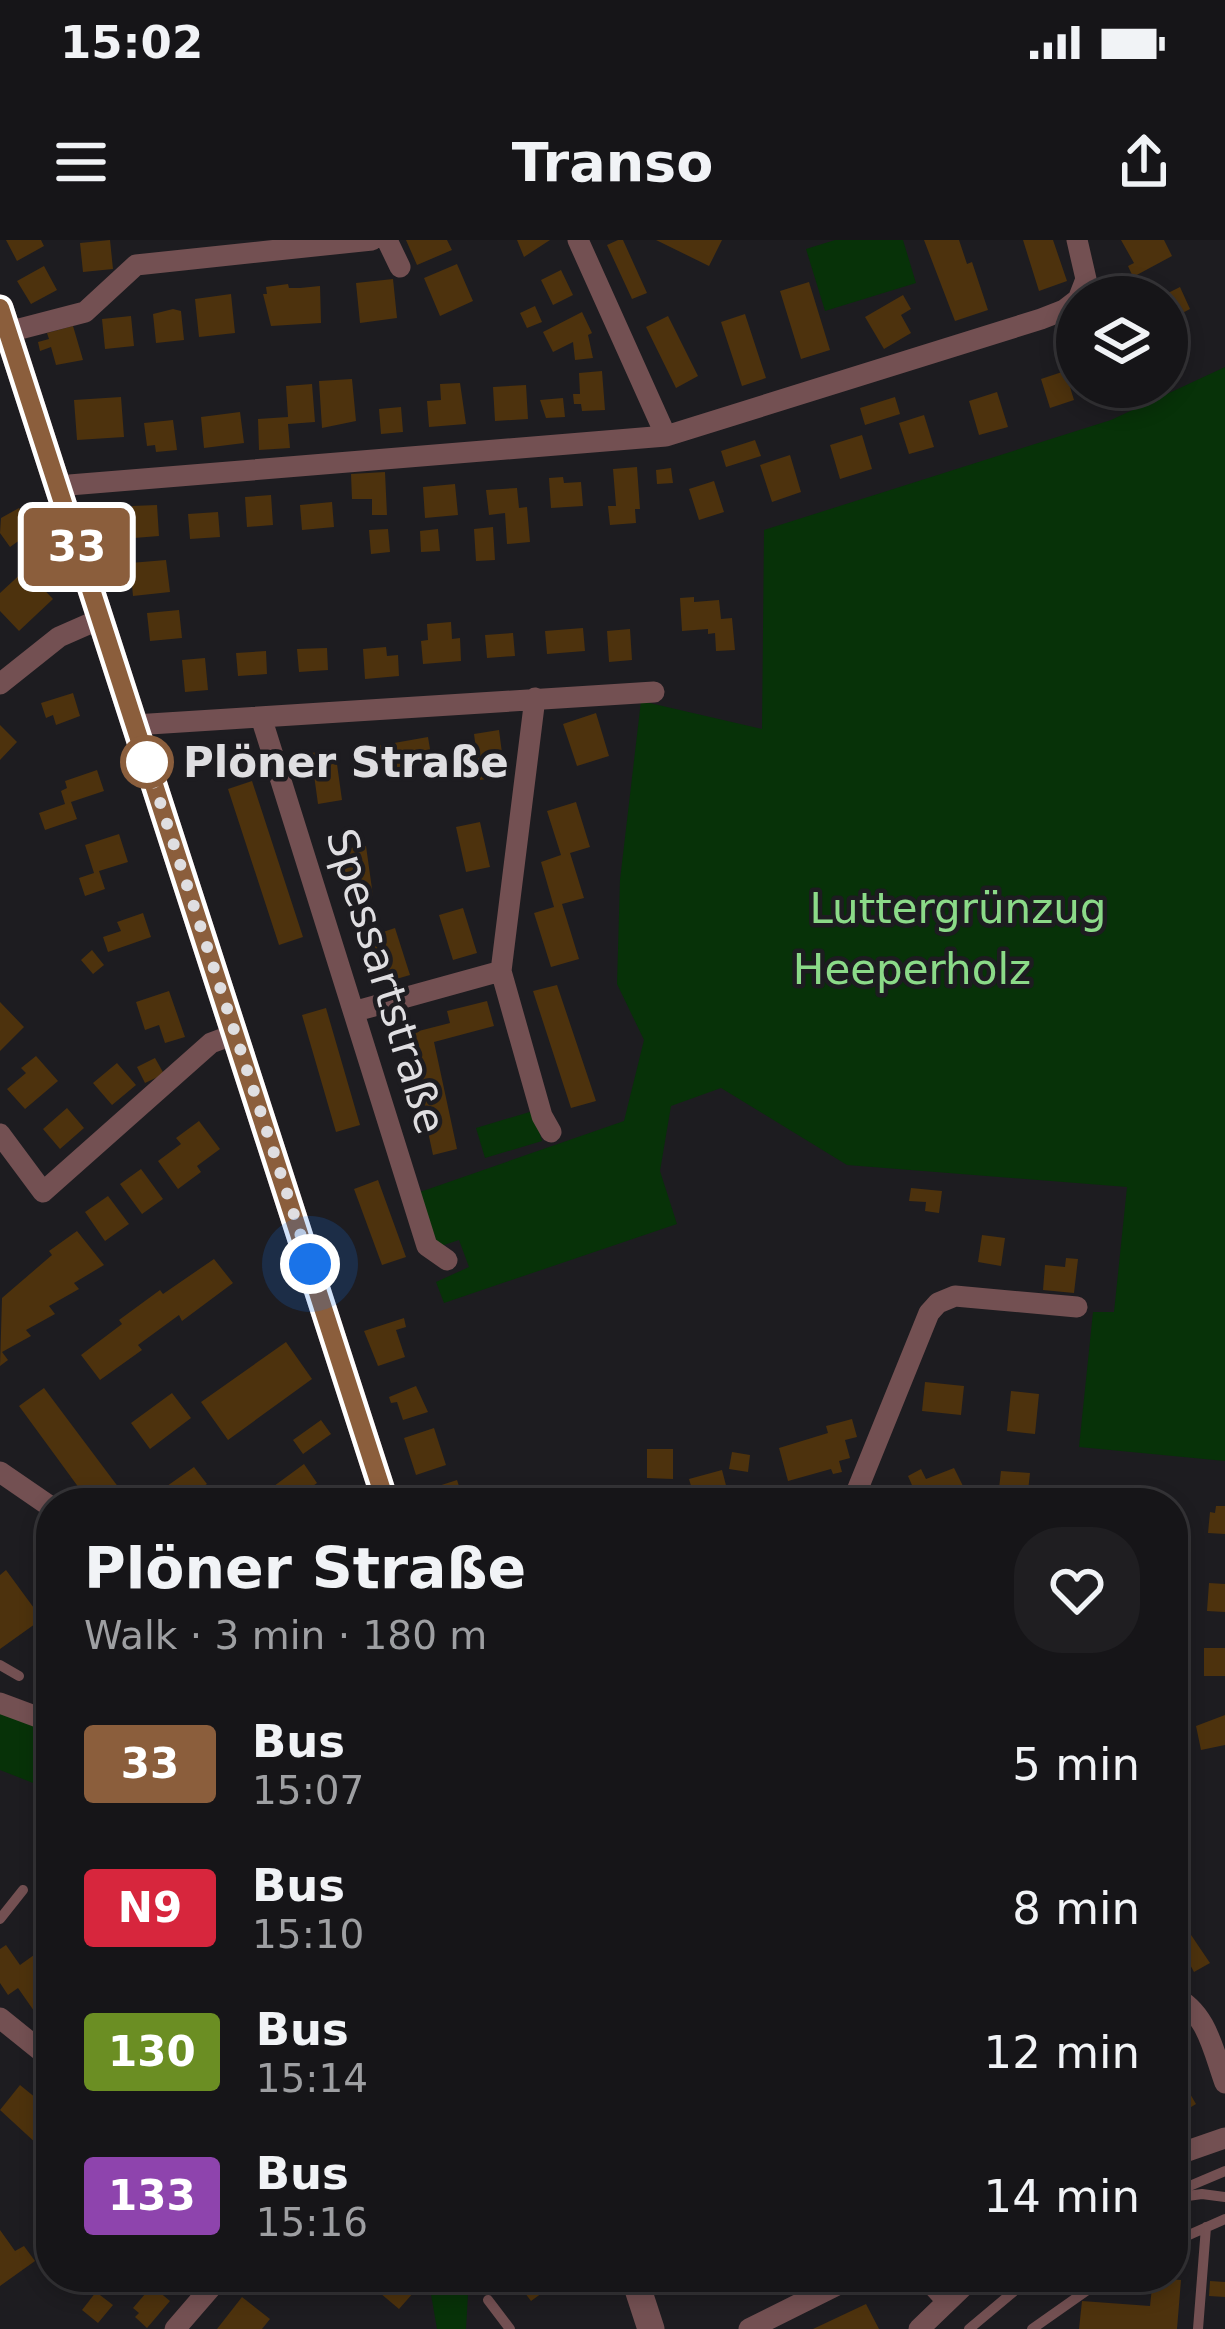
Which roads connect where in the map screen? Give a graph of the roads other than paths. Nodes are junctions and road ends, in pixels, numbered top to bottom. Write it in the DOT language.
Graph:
graph roads {
  1 [pos="372,240"];
  2 [pos="387,240"];
  3 [pos="578,240"];
  4 [pos="1078,240"];
  5 [pos="154,251"];
  6 [pos="400,267"];
  7 [pos="1085,276"];
  8 [pos="1056,313"];
  9 [pos="4,320"];
  10 [pos="666,436"];
  11 [pos="57,486"];
  12 [pos="100,619"];
  13 [pos="0,682"];
  14 [pos="653,692"];
  15 [pos="535,698"];
  16 [pos="260,717"];
  17 [pos="134,725"];
  18 [pos="501,971"];
  19 [pos="356,1011"];
  20 [pos="235,1034"];
  21 [pos="551,1132"];
  22 [pos="0,1134"];
  23 [pos="446,1260"];
  24 [pos="1077,1306"];
  25 [pos="0,1472"];
  26 [pos="381,1488"];
  27 [pos="858,1488"];
  28 [pos="36,1497"];
  29 [pos="0,1665"];
  30 [pos="20,1676"];
  31 [pos="0,1703"];
  32 [pos="36,1716"];
  33 [pos="23,1890"];
  34 [pos="0,1919"];
  35 [pos="1188,2004"];
  36 [pos="0,2018"];
  37 [pos="36,2047"];
  38 [pos="1225,2084"];
  39 [pos="1225,2138"];
  40 [pos="1188,2151"];
  41 [pos="1225,2171"];
  42 [pos="1188,2188"];
  43 [pos="1188,2194"];
  44 [pos="1225,2197"];
  45 [pos="1225,2218"];
  46 [pos="1206,2227"];
  47 [pos="1188,2235"];
  48 [pos="207,2292"];
  49 [pos="639,2292"];
  50 [pos="823,2292"];
  51 [pos="938,2292"];
  52 [pos="956,2292"];
  53 [pos="1013,2292"];
  54 [pos="1085,2292"];
  55 [pos="488,2300"];
  56 [pos="946,2301"];
  57 [pos="175,2329"];
  58 [pos="510,2329"];
  59 [pos="651,2329"];
  60 [pos="749,2329"];
  61 [pos="919,2329"];
  62 [pos="969,2329"];
  63 [pos="1032,2329"];
  64 [pos="1198,2329"];
  1 -- 5 [label="street"];
  2 -- 6 [label="street"];
  3 -- 10 [label="street"];
  4 -- 7 [label="street"];
  5 -- 9 [label="street"];
  8 -- 10 [label="street"];
  9 -- 11 [label="street"];
  10 -- 11 [label="street"];
  11 -- 12 [label="street"];
  12 -- 13 [label="street"];
  12 -- 17 [label="street"];
  14 -- 15 [label="street"];
  15 -- 16 [label="street"];
  15 -- 18 [label="street"];
  16 -- 17 [label="street"];
  16 -- 19 [label="street, Spessartstraße"];
  17 -- 20 [label="street"];
  18 -- 19 [label="street"];
  18 -- 21 [label="street"];
  19 -- 23 [label="street, Spessartstraße"];
  20 -- 22 [label="street"];
  20 -- 26 [label="street"];
  24 -- 27 [label="street"];
  25 -- 28 [label="street"];
  29 -- 30 [label="lane"];
  31 -- 32 [label="street"];
  33 -- 34 [label="lane"];
  35 -- 38 [label="street"];
  36 -- 37 [label="street"];
  39 -- 40 [label="street"];
  41 -- 42 [label="lane"];
  43 -- 44 [label="lane"];
  45 -- 46 [label="lane"];
  46 -- 47 [label="lane"];
  46 -- 64 [label="lane"];
  48 -- 57 [label="street"];
  49 -- 59 [label="street"];
  50 -- 60 [label="street"];
  51 -- 56 [label="street"];
  52 -- 56 [label="street"];
  53 -- 62 [label="lane"];
  54 -- 63 [label="lane"];
  55 -- 58 [label="lane"];
  56 -- 61 [label="street"];
}
